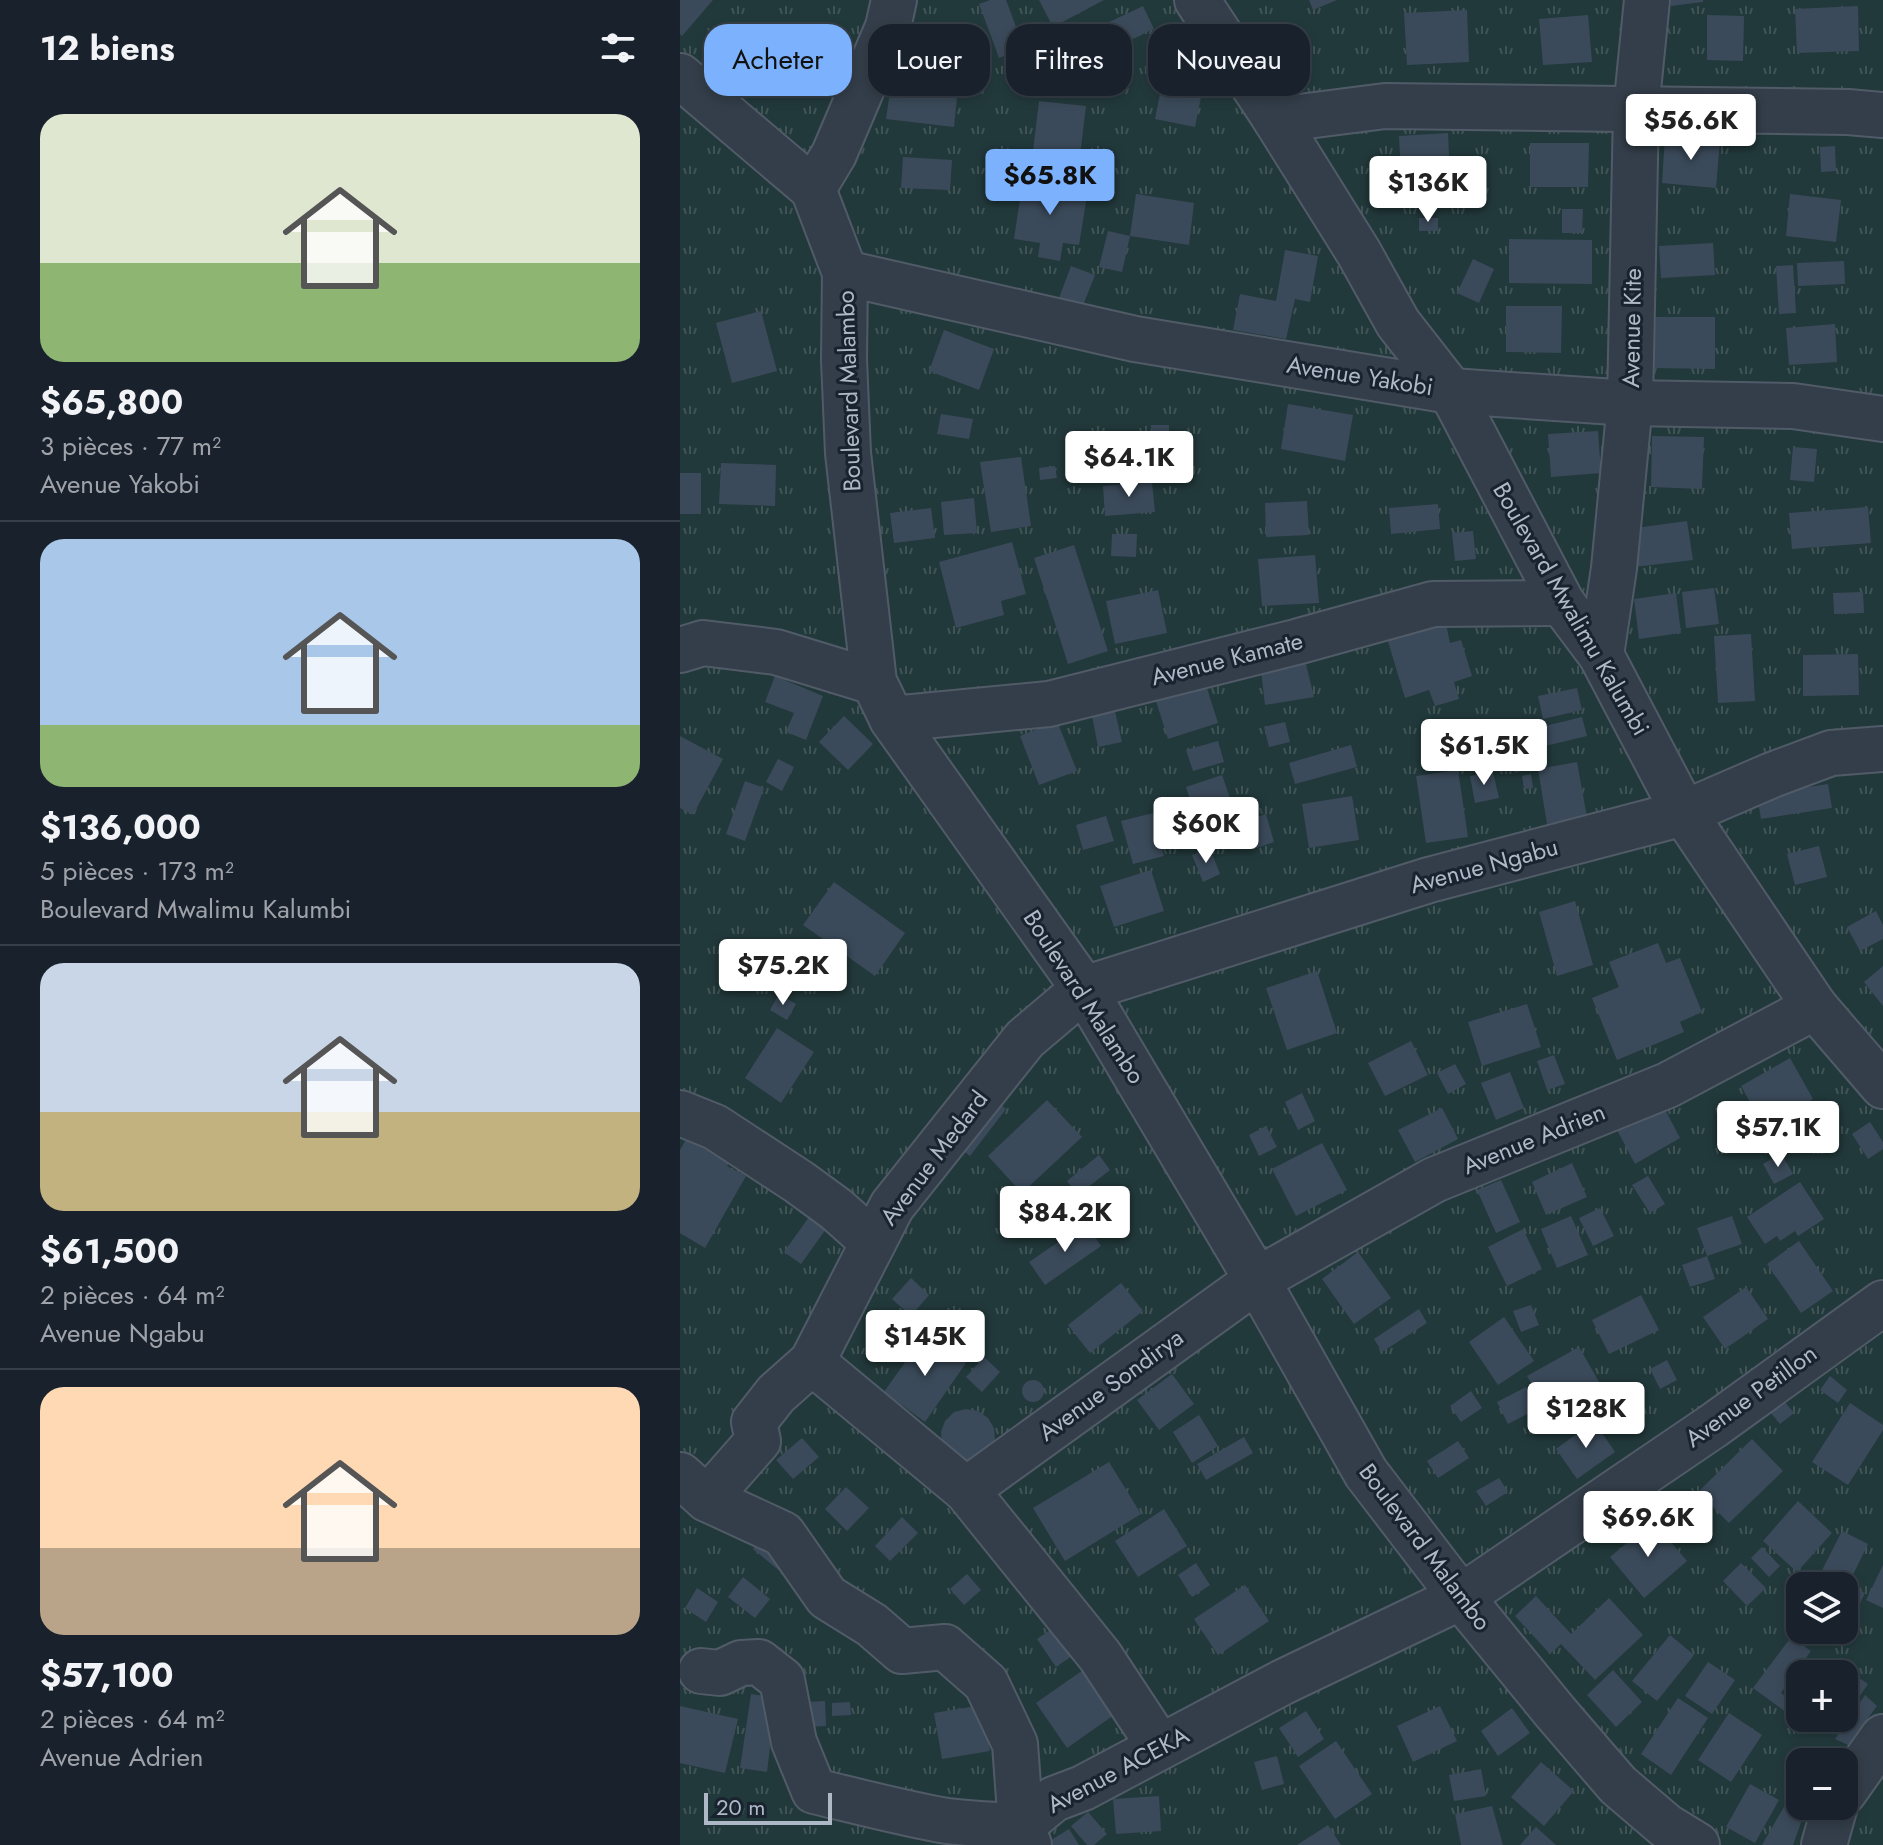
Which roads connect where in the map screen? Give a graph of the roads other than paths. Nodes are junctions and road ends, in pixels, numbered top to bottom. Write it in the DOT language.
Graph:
graph roads {
  1 [pos="894,0"];
  2 [pos="1197,0"];
  3 [pos="1647,0"];
  4 [pos="680,76"];
  5 [pos="1636,110"];
  6 [pos="1883,115"];
  7 [pos="1276,120"];
  8 [pos="813,189"];
  9 [pos="845,273"];
  10 [pos="1451,391"];
  11 [pos="1630,403"];
  12 [pos="1883,419"];
  13 [pos="1562,603"];
  14 [pos="680,650"];
  15 [pos="1601,655"];
  16 [pos="883,700"];
  17 [pos="1883,749"];
  18 [pos="1684,813"];
  19 [pos="1084,989"];
  20 [pos="1815,1007"];
  21 [pos="1883,1086"];
  22 [pos="680,1113"];
  23 [pos="873,1242"];
  24 [pos="1257,1280"];
  25 [pos="1883,1303"];
  26 [pos="812,1362"];
  27 [pos="694,1487"];
  28 [pos="966,1490"];
  29 [pos="1461,1597"];
  30 [pos="701,1671"];
  31 [pos="1883,1737"];
  32 [pos="1160,1747"];
  33 [pos="1858,1772"];
  34 [pos="1883,1793"];
  35 [pos="1858,1799"];
  36 [pos="1831,1820"];
  37 [pos="1025,1836"];
  38 [pos="1670,1839"];
  39 [pos="1824,1845"];
  1 -- 8 [label="street"];
  2 -- 7 [label="street, Boulevard Mwalimu Kalumbi"];
  3 -- 5 [label="street, Avenue Kite"];
  4 -- 8 [label="street, Boulevard Malambo"];
  5 -- 6 [label="street"];
  5 -- 7 [label="street"];
  5 -- 11 [label="street, Avenue Kite"];
  7 -- 10 [label="street, Boulevard Mwalimu Kalumbi"];
  8 -- 9 [label="street, Boulevard Malambo"];
  9 -- 10 [label="street, Avenue Yakobi"];
  9 -- 16 [label="street, Boulevard Malambo"];
  10 -- 11 [label="street, Avenue Yakobi"];
  10 -- 13 [label="street, Boulevard Mwalimu Kalumbi"];
  11 -- 12 [label="street, Avenue Yakobi"];
  11 -- 15 [label="street, Avenue Kite"];
  13 -- 15 [label="street, Boulevard Mwalimu Kalumbi"];
  13 -- 16 [label="street, Avenue Kamate"];
  14 -- 16 [label="street"];
  15 -- 18 [label="street, Boulevard Mwalimu Kalumbi"];
  16 -- 19 [label="street, Boulevard Malambo"];
  17 -- 18 [label="street, Avenue Ngabu"];
  18 -- 19 [label="street, Avenue Ngabu"];
  18 -- 20 [label="street, Boulevard Mwalimu Kalumbi"];
  19 -- 23 [label="street, Avenue Medard"];
  19 -- 24 [label="street, Boulevard Malambo"];
  20 -- 21 [label="street, Boulevard Mwalimu Kalumbi"];
  20 -- 24 [label="street, Avenue Adrien"];
  22 -- 23 [label="street"];
  23 -- 26 [label="street, Avenue Medard"];
  24 -- 28 [label="street, Avenue Sondirya"];
  24 -- 29 [label="street, Boulevard Malambo"];
  25 -- 29 [label="street, Avenue Petillon"];
  26 -- 27 [label="street, Avenue Medard"];
  26 -- 28 [label="street"];
  27 -- 37 [label="street"];
  28 -- 32 [label="street"];
  29 -- 32 [label="street, Avenue ACEKA"];
  29 -- 38 [label="street, Boulevard Malambo"];
  30 -- 37 [label="street, Avenue ACEKA"];
  31 -- 33 [label="street"];
  32 -- 37 [label="street, Avenue ACEKA"];
  34 -- 35 [label="street"];
  36 -- 39 [label="street"];
}
